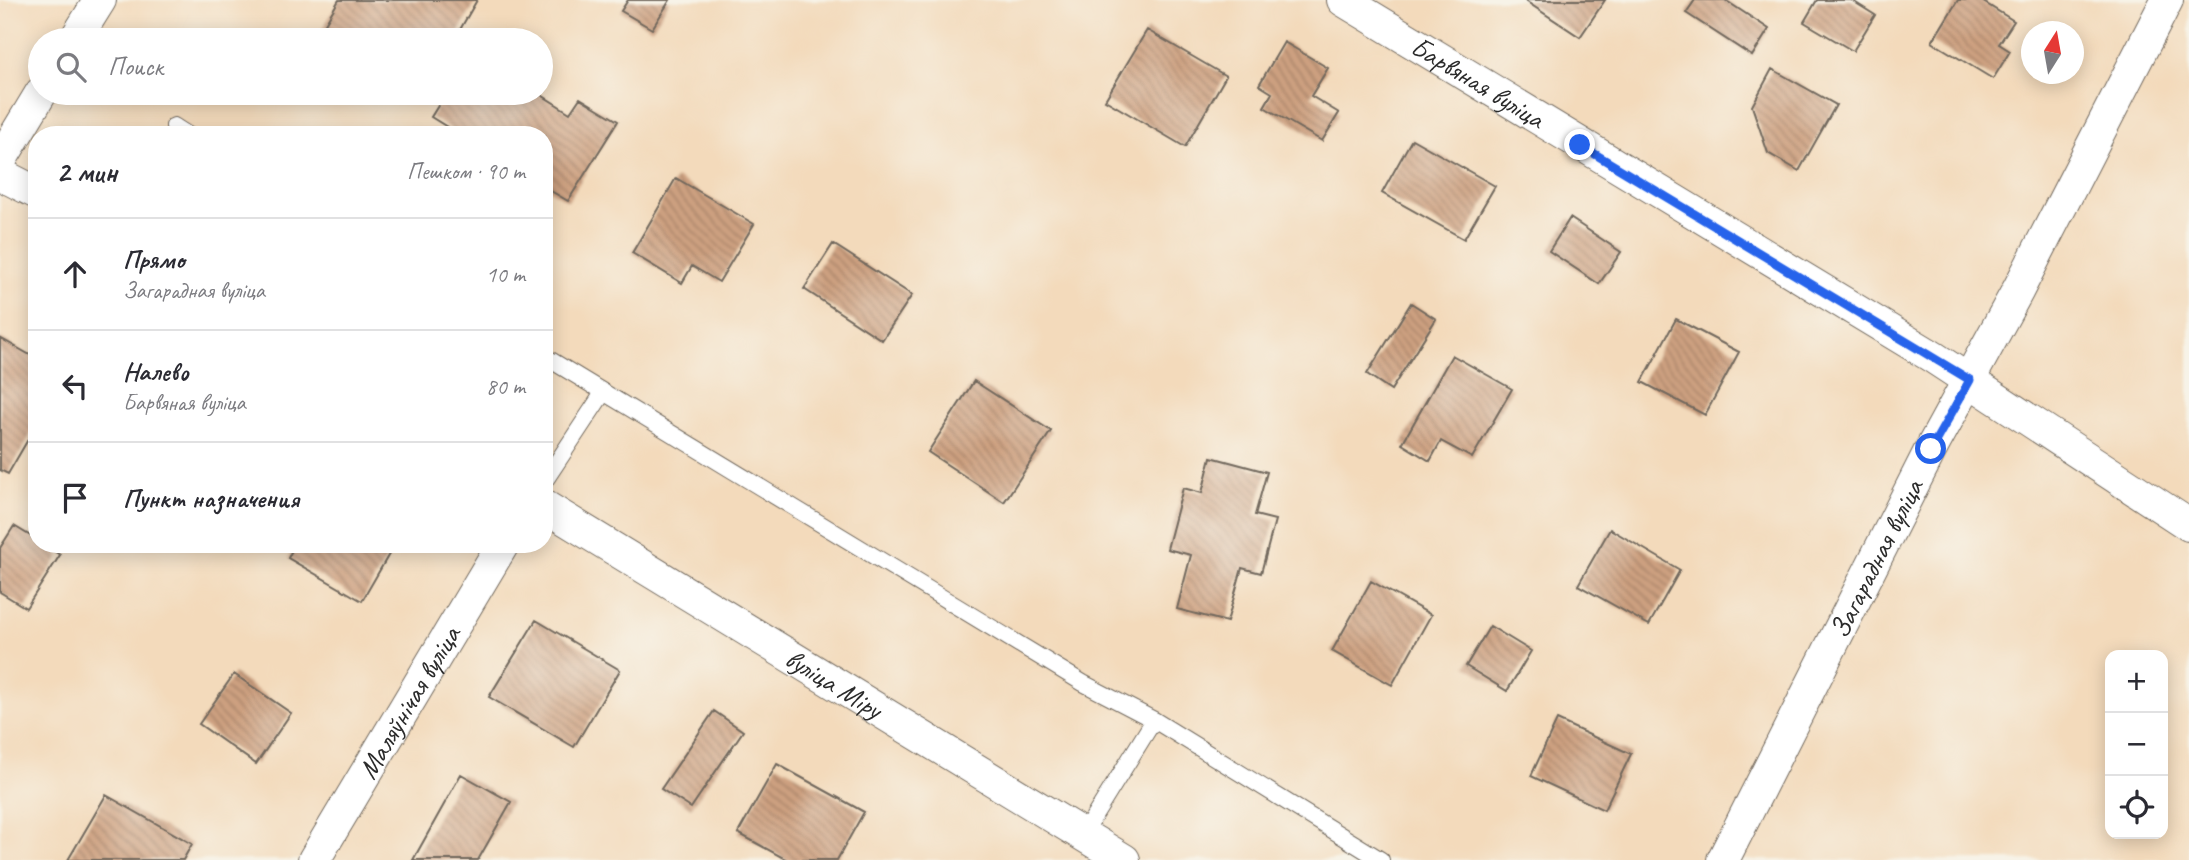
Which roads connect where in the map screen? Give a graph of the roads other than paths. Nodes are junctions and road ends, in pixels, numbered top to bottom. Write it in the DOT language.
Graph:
graph roads {
  1 [pos="100,0"];
  2 [pos="1343,0"];
  3 [pos="2167,0"];
  4 [pos="82,28"];
  5 [pos="34,105"];
  6 [pos="0,161"];
  7 [pos="0,174"];
  8 [pos="28,188"];
  9 [pos="553,362"];
  10 [pos="1970,380"];
  11 [pos="603,393"];
  12 [pos="553,468"];
  13 [pos="553,512"];
  14 [pos="2189,525"];
  15 [pos="498,553"];
  16 [pos="1154,720"];
  17 [pos="1075,848"];
  18 [pos="314,860"];
  19 [pos="1124,860"];
  20 [pos="1381,860"];
  21 [pos="1723,860"];
  1 -- 4 [label="street"];
  2 -- 10 [label="street, Барвяная вуліца"];
  3 -- 10 [label="street, Загарадная вуліца"];
  5 -- 6 [label="street"];
  7 -- 8 [label="street"];
  9 -- 11 [label="lane"];
  10 -- 14 [label="street, Барвяная вуліца"];
  10 -- 21 [label="street, Загарадная вуліца"];
  11 -- 12 [label="lane"];
  11 -- 16 [label="lane"];
  13 -- 17 [label="street, вуліца Міру"];
  15 -- 18 [label="street, Маляўнічая вуліца"];
  16 -- 17 [label="lane"];
  16 -- 20 [label="lane"];
  17 -- 19 [label="street, вуліца Міру"];
}
